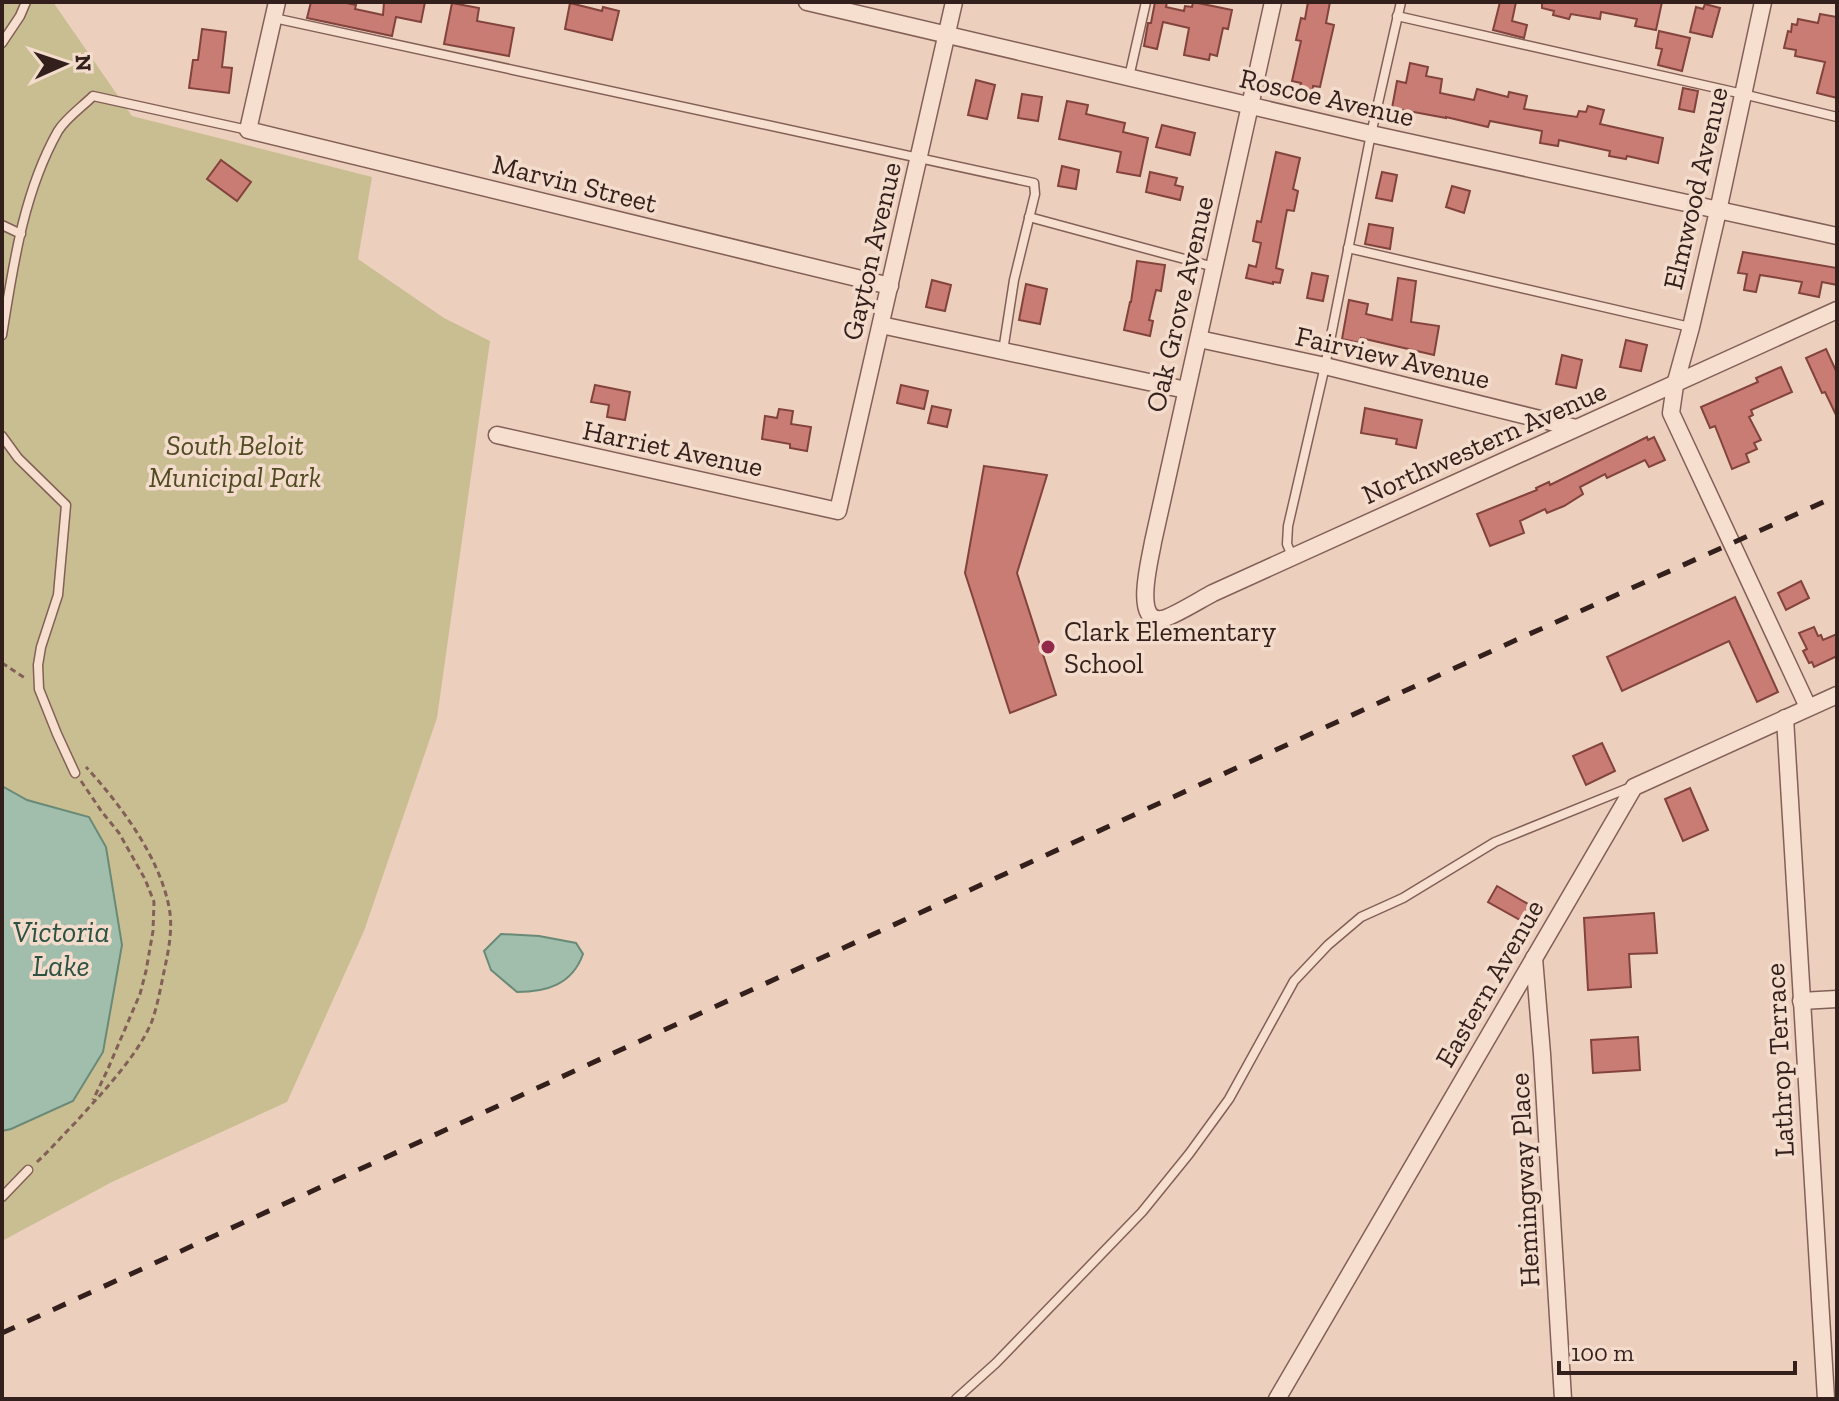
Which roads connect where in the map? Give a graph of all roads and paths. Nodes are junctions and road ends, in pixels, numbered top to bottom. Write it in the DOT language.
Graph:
graph roads {
  1 [pos="26,2"];
  2 [pos="807,2"];
  3 [pos="954,2"];
  4 [pos="1146,2"];
  5 [pos="1273,2"];
  6 [pos="1401,2"];
  7 [pos="1763,2"];
  8 [pos="275,10"];
  9 [pos="1397,16"];
  10 [pos="947,35"];
  11 [pos="2,43"];
  12 [pos="1129,77"];
  13 [pos="1743,94"];
  14 [pos="1250,106"];
  15 [pos="1837,117"];
  16 [pos="248,130"];
  17 [pos="1371,134"];
  18 [pos="918,159"];
  19 [pos="1718,211"];
  20 [pos="1029,217"];
  21 [pos="2,225"];
  22 [pos="21,234"];
  23 [pos="1837,236"];
  24 [pos="1348,248"];
  25 [pos="1214,267"];
  26 [pos="890,286"];
  27 [pos="1837,310"];
  28 [pos="881,325"];
  29 [pos="1691,327"];
  30 [pos="2,335"];
  31 [pos="1199,339"];
  32 [pos="1003,351"];
  33 [pos="1325,366"];
  34 [pos="1675,385"];
  35 [pos="1186,390"];
  36 [pos="1576,428"];
  37 [pos="497,435"];
  38 [pos="2,436"];
  39 [pos="838,511"];
  40 [pos="1293,557"];
  41 [pos="1153,617"];
  42 [pos="2,663"];
  43 [pos="39,689"];
  44 [pos="1837,695"];
  45 [pos="1808,707"];
  46 [pos="1785,718"];
  47 [pos="82,762"];
  48 [pos="75,773"];
  49 [pos="1634,787"];
  50 [pos="1534,958"];
  51 [pos="1837,999"];
  52 [pos="1801,1001"];
  53 [pos="89,1107"];
  54 [pos="28,1170"];
  55 [pos="2,1197"];
  56 [pos="956,1399"];
  57 [pos="1277,1399"];
  58 [pos="1563,1399"];
  59 [pos="1826,1399"];
  1 -- 11 [label="lane"];
  2 -- 10 [label="street, Roscoe Avenue"];
  3 -- 10 [label="street, Gayton Avenue"];
  4 -- 12 [label="lane"];
  5 -- 14 [label="street, Oak Grove Avenue"];
  6 -- 9 [label="lane"];
  7 -- 13 [label="street, Elmwood Avenue"];
  8 -- 16 [label="street"];
  8 -- 18 [label="lane"];
  9 -- 13 [label="lane"];
  9 -- 17 [label="lane"];
  10 -- 12 [label="street, Roscoe Avenue"];
  10 -- 18 [label="street, Gayton Avenue"];
  12 -- 14 [label="street, Roscoe Avenue"];
  13 -- 15 [label="lane"];
  13 -- 19 [label="street, Elmwood Avenue"];
  14 -- 17 [label="street, Roscoe Avenue"];
  14 -- 25 [label="street, Oak Grove Avenue"];
  16 -- 22 [label="lane"];
  16 -- 26 [label="street, Marvin Street"];
  17 -- 19 [label="street, Roscoe Avenue"];
  17 -- 24 [label="lane"];
  18 -- 20 [label="lane"];
  18 -- 26 [label="street, Gayton Avenue"];
  19 -- 23 [label="street, Roscoe Avenue"];
  19 -- 29 [label="street, Elmwood Avenue"];
  20 -- 25 [label="lane"];
  20 -- 32 [label="lane"];
  21 -- 22 [label="lane"];
  22 -- 30 [label="lane"];
  24 -- 29 [label="lane"];
  24 -- 33 [label="lane"];
  25 -- 31 [label="street, Oak Grove Avenue"];
  26 -- 28 [label="street, Gayton Avenue"];
  27 -- 34 [label="street, Northwestern Avenue"];
  28 -- 32 [label="street"];
  28 -- 39 [label="street, Gayton Avenue"];
  29 -- 34 [label="street, Elmwood Avenue"];
  31 -- 33 [label="street, Fairview Avenue"];
  31 -- 35 [label="street, Oak Grove Avenue"];
  32 -- 35 [label="street"];
  33 -- 36 [label="street, Fairview Avenue"];
  33 -- 40 [label="lane"];
  34 -- 36 [label="street, Northwestern Avenue"];
  34 -- 45 [label="street"];
  35 -- 41 [label="street, Oak Grove Avenue"];
  36 -- 40 [label="street, Northwestern Avenue"];
  37 -- 39 [label="street, Harriet Avenue"];
  38 -- 43 [label="lane"];
  40 -- 41 [label="street, Northwestern Avenue"];
  42 -- 43 [label="path"];
  43 -- 48 [label="lane"];
  44 -- 45 [label="street"];
  45 -- 46 [label="street"];
  46 -- 49 [label="street"];
  46 -- 52 [label="street, Lathrop Terrace"];
  47 -- 53 [label="path"];
  48 -- 53 [label="path"];
  49 -- 50 [label="street, Eastern Avenue"];
  49 -- 56 [label="lane"];
  50 -- 57 [label="street, Eastern Avenue"];
  50 -- 58 [label="street, Hemingway Place"];
  51 -- 52 [label="street"];
  52 -- 59 [label="street, Lathrop Terrace"];
  53 -- 54 [label="path"];
  54 -- 55 [label="lane"];
}
